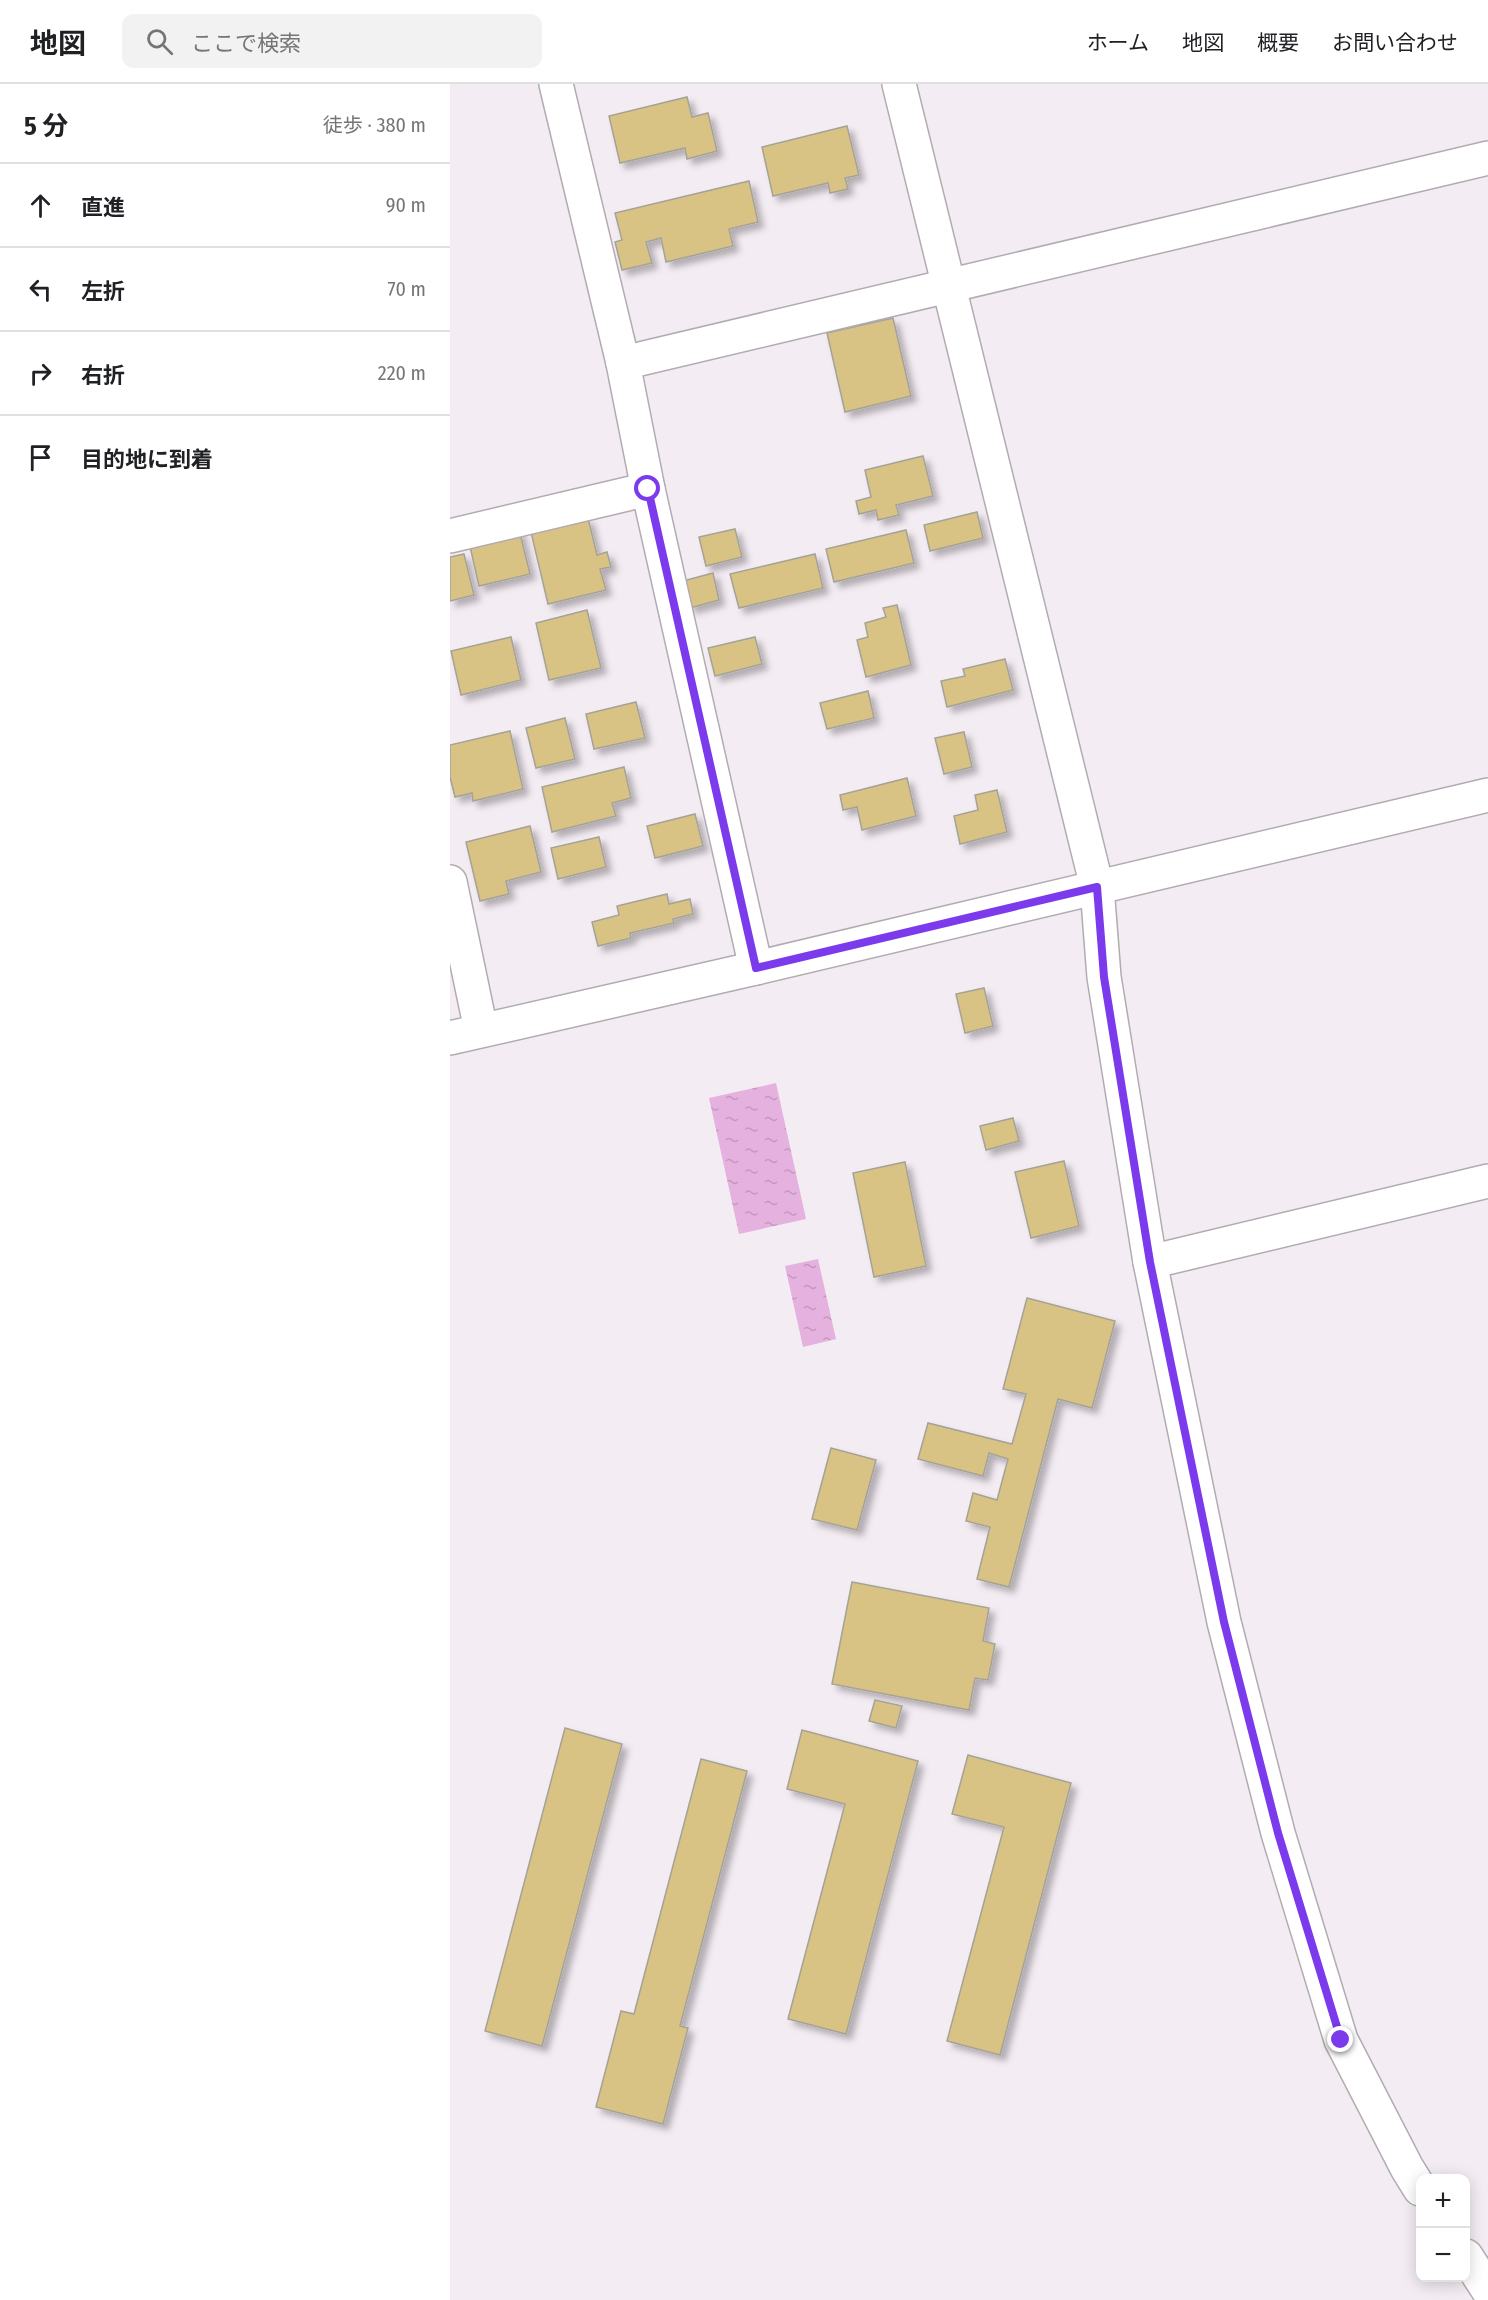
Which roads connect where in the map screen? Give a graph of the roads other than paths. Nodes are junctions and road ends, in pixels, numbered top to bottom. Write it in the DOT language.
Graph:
graph roads {
  1 [pos="556,84"];
  2 [pos="898,84"];
  3 [pos="1488,158"];
  4 [pos="948,286"];
  5 [pos="623,363"];
  6 [pos="648,489"];
  7 [pos="450,536"];
  8 [pos="1488,795"];
  9 [pos="450,882"];
  10 [pos="1097,887"];
  11 [pos="756,968"];
  12 [pos="465,1034"];
  13 [pos="1488,1181"];
  14 [pos="1150,1262"];
  15 [pos="1416,2182"];
  16 [pos="1470,2262"];
  17 [pos="1488,2290"];
  1 -- 5 [label="street"];
  2 -- 4 [label="street"];
  3 -- 4 [label="street"];
  4 -- 5 [label="street"];
  4 -- 10 [label="street"];
  5 -- 6 [label="street"];
  6 -- 7 [label="street"];
  6 -- 11 [label="street"];
  8 -- 10 [label="street"];
  9 -- 12 [label="street"];
  10 -- 11 [label="street"];
  10 -- 14 [label="street"];
  11 -- 12 [label="street"];
  13 -- 14 [label="street"];
  14 -- 15 [label="street"];
  16 -- 17 [label="street"];
}
